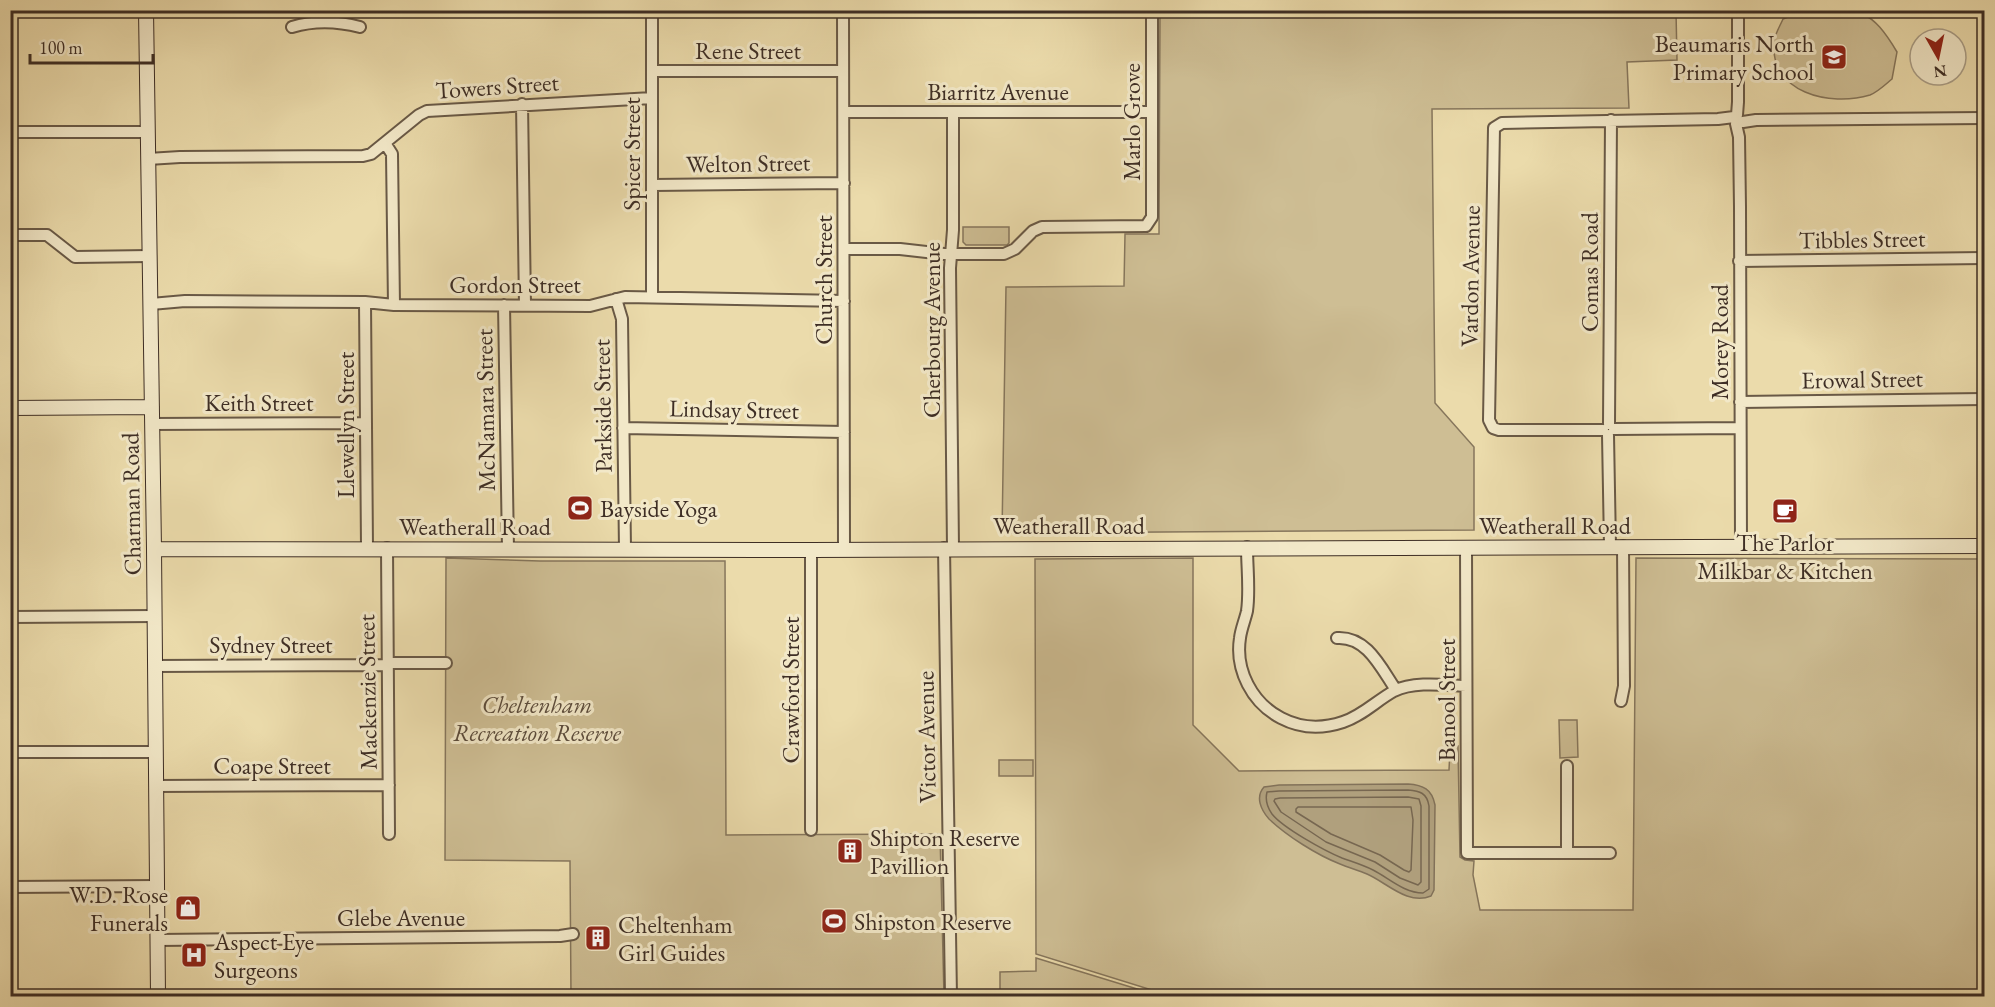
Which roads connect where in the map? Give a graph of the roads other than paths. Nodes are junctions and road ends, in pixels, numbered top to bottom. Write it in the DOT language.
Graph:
graph roads {
  1 [pos="146,10"];
  2 [pos="652,10"];
  3 [pos="843,10"];
  4 [pos="1152,10"];
  5 [pos="1738,10"];
  6 [pos="327,16"];
  7 [pos="292,27"];
  8 [pos="360,27"];
  9 [pos="843,70"];
  10 [pos="652,71"];
  11 [pos="652,98"];
  12 [pos="522,104"];
  13 [pos="844,112"];
  14 [pos="953,112"];
  15 [pos="1152,112"];
  16 [pos="1984,118"];
  17 [pos="1611,120"];
  18 [pos="1738,120"];
  19 [pos="10,132"];
  20 [pos="148,132"];
  21 [pos="385,143"];
  22 [pos="375,150"];
  23 [pos="148,156"];
  24 [pos="392,166"];
  25 [pos="844,183"];
  26 [pos="653,185"];
  27 [pos="10,235"];
  28 [pos="844,249"];
  29 [pos="951,254"];
  30 [pos="150,256"];
  31 [pos="1984,258"];
  32 [pos="1739,261"];
  33 [pos="652,297"];
  34 [pos="616,299"];
  35 [pos="843,301"];
  36 [pos="151,302"];
  37 [pos="365,302"];
  38 [pos="393,305"];
  39 [pos="504,305"];
  40 [pos="525,306"];
  41 [pos="1984,399"];
  42 [pos="1740,402"];
  43 [pos="152,406"];
  44 [pos="10,408"];
  45 [pos="366,423"];
  46 [pos="152,424"];
  47 [pos="624,428"];
  48 [pos="1740,428"];
  49 [pos="1609,429"];
  50 [pos="844,432"];
  51 [pos="1616,546"];
  52 [pos="1741,546"];
  53 [pos="1984,546"];
  54 [pos="1247,547"];
  55 [pos="1467,547"];
  56 [pos="387,548"];
  57 [pos="948,548"];
  58 [pos="154,549"];
  59 [pos="367,549"];
  60 [pos="508,549"];
  61 [pos="625,549"];
  62 [pos="844,549"];
  63 [pos="811,550"];
  64 [pos="155,616"];
  65 [pos="10,617"];
  66 [pos="1337,638"];
  67 [pos="446,663"];
  68 [pos="387,664"];
  69 [pos="155,666"];
  70 [pos="1466,686"];
  71 [pos="1396,690"];
  72 [pos="1621,701"];
  73 [pos="10,752"];
  74 [pos="156,752"];
  75 [pos="1567,766"];
  76 [pos="389,785"];
  77 [pos="156,786"];
  78 [pos="811,830"];
  79 [pos="389,834"];
  80 [pos="1567,853"];
  81 [pos="1610,853"];
  82 [pos="157,886"];
  83 [pos="10,887"];
  84 [pos="573,934"];
  85 [pos="158,940"];
  86 [pos="158,996"];
  87 [pos="951,996"];
  1 -- 20 [label="street, Charman Road"];
  2 -- 10 [label="street, Spicer Street"];
  3 -- 9 [label="street, Church Street"];
  4 -- 15 [label="street, Marlo Grove"];
  5 -- 18 [label="street, Morey Road"];
  6 -- 7 [label="street"];
  6 -- 8 [label="street"];
  9 -- 10 [label="street, Rene Street"];
  9 -- 13 [label="street, Church Street"];
  10 -- 11 [label="street, Spicer Street"];
  11 -- 12 [label="street, Towers Street"];
  11 -- 26 [label="street, Spicer Street"];
  12 -- 21 [label="street, Towers Street"];
  12 -- 40 [label="street"];
  13 -- 14 [label="street, Biarritz Avenue"];
  13 -- 25 [label="street, Church Street"];
  14 -- 15 [label="street, Biarritz Avenue"];
  14 -- 29 [label="street, Cherbourg Avenue"];
  15 -- 29 [label="street, Marlo Grove"];
  16 -- 18 [label="street"];
  17 -- 18 [label="street"];
  17 -- 49 [label="street, Comas Road"];
  17 -- 49 [label="street, Vardon Avenue"];
  18 -- 32 [label="street, Morey Road"];
  19 -- 20 [label="street"];
  20 -- 23 [label="street, Charman Road"];
  21 -- 22 [label="street, Towers Street"];
  21 -- 24 [label="street"];
  22 -- 23 [label="street, Towers Street"];
  22 -- 24 [label="street"];
  23 -- 30 [label="street, Charman Road"];
  24 -- 38 [label="street"];
  25 -- 26 [label="street, Welton Street"];
  25 -- 28 [label="street, Church Street"];
  26 -- 33 [label="street, Spicer Street"];
  27 -- 30 [label="street"];
  28 -- 29 [label="street"];
  28 -- 35 [label="street, Church Street"];
  29 -- 57 [label="street, Cherbourg Avenue"];
  30 -- 36 [label="street, Charman Road"];
  31 -- 32 [label="street, Tibbles Street"];
  32 -- 42 [label="street, Morey Road"];
  33 -- 34 [label="street, Gordon Street"];
  33 -- 35 [label="street, Gordon Street"];
  34 -- 40 [label="street, Gordon Street"];
  34 -- 47 [label="street, Parkside Street"];
  35 -- 50 [label="street, Church Street"];
  36 -- 37 [label="street, Gordon Street"];
  36 -- 43 [label="street, Charman Road"];
  37 -- 38 [label="street, Gordon Street"];
  37 -- 45 [label="street, Llewellyn Street"];
  38 -- 39 [label="street, Gordon Street"];
  39 -- 40 [label="street, Gordon Street"];
  39 -- 60 [label="street, McNamara Street"];
  41 -- 42 [label="street, Erowal Street"];
  42 -- 48 [label="street, Morey Road"];
  43 -- 44 [label="street"];
  43 -- 46 [label="street, Charman Road"];
  45 -- 46 [label="street, Keith Street"];
  45 -- 59 [label="street, Llewellyn Street"];
  46 -- 58 [label="street, Charman Road"];
  47 -- 50 [label="street, Lindsay Street"];
  47 -- 61 [label="street, Parkside Street"];
  48 -- 49 [label="street"];
  48 -- 52 [label="street, Morey Road"];
  49 -- 51 [label="street, Comas Road"];
  50 -- 62 [label="street, Church Street"];
  51 -- 52 [label="street, Weatherall Road"];
  51 -- 55 [label="street, Weatherall Road"];
  51 -- 72 [label="street, Comas Road"];
  52 -- 53 [label="street, Weatherall Road"];
  54 -- 55 [label="street, Weatherall Road"];
  54 -- 57 [label="street, Weatherall Road"];
  54 -- 71 [label="street"];
  55 -- 70 [label="street, Banool Street"];
  56 -- 59 [label="street, Weatherall Road"];
  56 -- 60 [label="street, Weatherall Road"];
  56 -- 68 [label="street, Mackenzie Street"];
  57 -- 62 [label="street, Weatherall Road"];
  57 -- 87 [label="street, Victor Avenue"];
  58 -- 59 [label="street, Weatherall Road"];
  58 -- 64 [label="street, Charman Road"];
  60 -- 61 [label="street, Weatherall Road"];
  61 -- 63 [label="street, Weatherall Road"];
  62 -- 63 [label="street, Weatherall Road"];
  63 -- 78 [label="street, Crawford Street"];
  64 -- 65 [label="street"];
  64 -- 69 [label="street, Charman Road"];
  66 -- 71 [label="street"];
  67 -- 68 [label="street, Sydney Street"];
  68 -- 69 [label="street, Sydney Street"];
  68 -- 76 [label="street, Mackenzie Street"];
  69 -- 74 [label="street, Charman Road"];
  70 -- 71 [label="street"];
  70 -- 80 [label="street, Banool Street"];
  73 -- 74 [label="street"];
  74 -- 77 [label="street, Charman Road"];
  75 -- 80 [label="street"];
  76 -- 77 [label="street, Coape Street"];
  76 -- 79 [label="street, Mackenzie Street"];
  77 -- 82 [label="street, Charman Road"];
  80 -- 81 [label="street"];
  82 -- 83 [label="street"];
  82 -- 85 [label="street, Charman Road"];
  84 -- 85 [label="street, Glebe Avenue"];
  85 -- 86 [label="street, Charman Road"];
}
